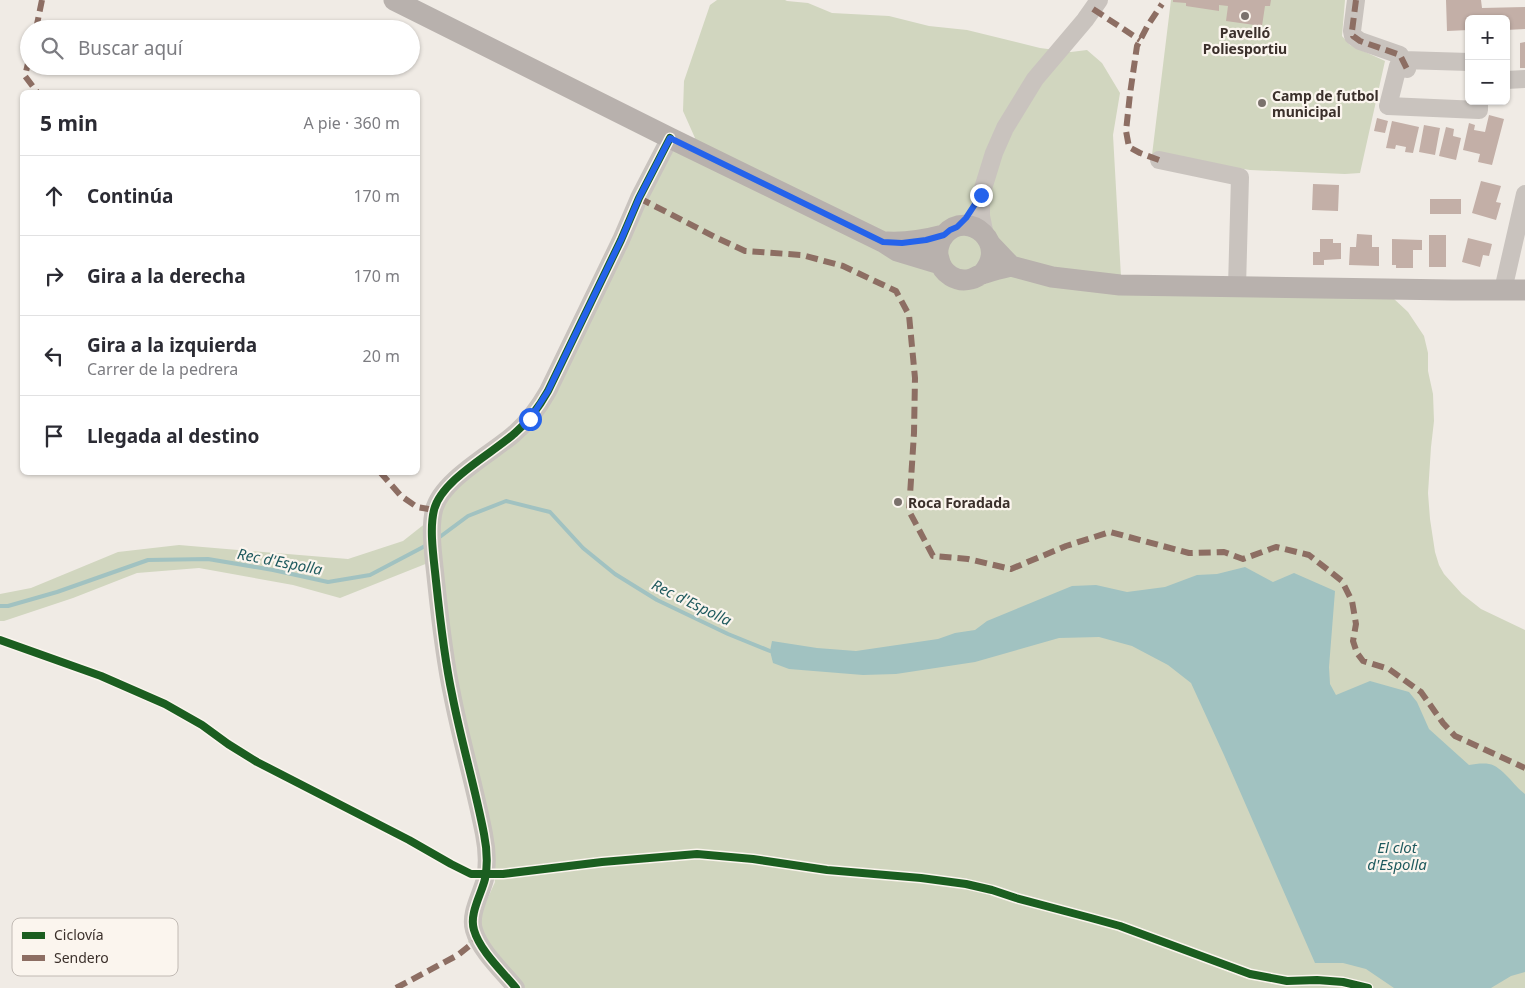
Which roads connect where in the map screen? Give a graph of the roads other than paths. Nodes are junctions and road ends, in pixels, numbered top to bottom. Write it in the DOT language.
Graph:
graph roads {
  1 [pos="394,0"];
  2 [pos="1099,0"];
  3 [pos="1356,0"];
  4 [pos="1465,62"];
  5 [pos="1405,65"];
  6 [pos="1525,79"];
  7 [pos="1510,80"];
  8 [pos="1479,105"];
  9 [pos="670,138"];
  10 [pos="1159,160"];
  11 [pos="1525,194"];
  12 [pos="981,195"];
  13 [pos="951,231"];
  14 [pos="988,240"];
  15 [pos="883,242"];
  16 [pos="940,264"];
  17 [pos="1011,266"];
  18 [pos="982,274"];
  19 [pos="1237,287"];
  20 [pos="1503,290"];
  21 [pos="1525,290"];
  22 [pos="516,988"];
  1 -- 9 [label="main road"];
  2 -- 12 [label="street"];
  3 -- 5 [label="street"];
  4 -- 5 [label="street"];
  5 -- 8 [label="street"];
  6 -- 7 [label="street"];
  9 -- 15 [label="main road"];
  9 -- 22 [label="street"];
  10 -- 19 [label="street"];
  11 -- 20 [label="street"];
  12 -- 13 [label="street"];
  12 -- 14 [label="street"];
  13 -- 14 [label="main road"];
  13 -- 15 [label="main road"];
  13 -- 16 [label="main road"];
  14 -- 17 [label="main road"];
  14 -- 18 [label="main road"];
  15 -- 16 [label="main road"];
  16 -- 18 [label="main road"];
  17 -- 18 [label="main road"];
  17 -- 19 [label="main road"];
  19 -- 20 [label="main road"];
  20 -- 21 [label="main road"];
}
